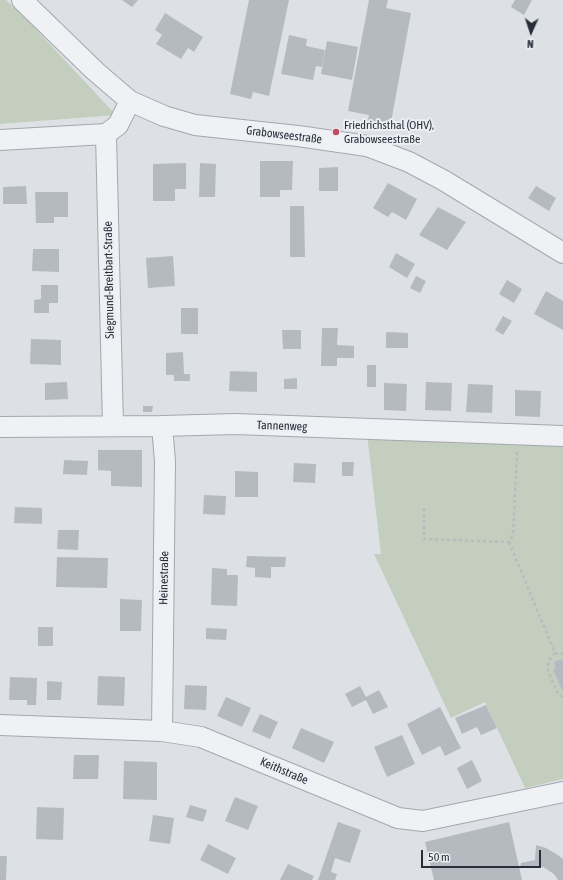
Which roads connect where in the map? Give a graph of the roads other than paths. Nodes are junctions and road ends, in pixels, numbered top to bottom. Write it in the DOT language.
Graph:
graph roads {
  1 [pos="22,0"];
  2 [pos="130,101"];
  3 [pos="106,134"];
  4 [pos="0,140"];
  5 [pos="563,253"];
  6 [pos="113,426"];
  7 [pos="162,426"];
  8 [pos="0,427"];
  9 [pos="563,436"];
  10 [pos="0,725"];
  11 [pos="162,731"];
  12 [pos="563,792"];
  1 -- 2 [label="street, Grabowseestraße"];
  2 -- 3 [label="street"];
  2 -- 5 [label="street, Grabowseestraße"];
  3 -- 4 [label="street"];
  3 -- 6 [label="street, Siegmund-Breitbart-Straße"];
  6 -- 7 [label="street, Tannenweg"];
  6 -- 8 [label="street, Tannenweg"];
  7 -- 9 [label="street, Tannenweg"];
  7 -- 11 [label="street, Heinestraße"];
  10 -- 11 [label="street, Keithstraße"];
  11 -- 12 [label="street, Keithstraße"];
}
